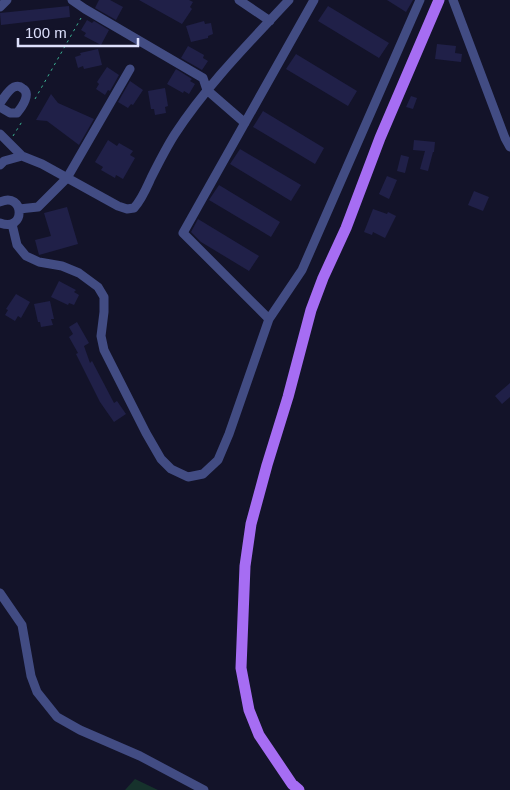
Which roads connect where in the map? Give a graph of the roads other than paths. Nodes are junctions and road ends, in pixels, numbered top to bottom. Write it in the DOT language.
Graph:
graph roads {
  1 [pos="7,0"];
  2 [pos="72,0"];
  3 [pos="239,0"];
  4 [pos="289,0"];
  5 [pos="314,0"];
  6 [pos="420,0"];
  7 [pos="439,0"];
  8 [pos="452,0"];
  9 [pos="0,7"];
  10 [pos="270,21"];
  11 [pos="130,69"];
  12 [pos="207,90"];
  13 [pos="0,103"];
  14 [pos="0,107"];
  15 [pos="245,123"];
  16 [pos="0,134"];
  17 [pos="510,147"];
  18 [pos="0,156"];
  19 [pos="22,156"];
  20 [pos="0,165"];
  21 [pos="67,178"];
  22 [pos="0,202"];
  23 [pos="19,209"];
  24 [pos="0,223"];
  25 [pos="12,224"];
  26 [pos="269,319"];
  27 [pos="0,593"];
  28 [pos="204,790"];
  29 [pos="299,790"];
  1 -- 9 [label="street"];
  2 -- 12 [label="street"];
  3 -- 10 [label="street"];
  4 -- 10 [label="street"];
  5 -- 15 [label="street"];
  6 -- 26 [label="street"];
  7 -- 29 [label="main road"];
  8 -- 17 [label="street"];
  10 -- 12 [label="street"];
  11 -- 21 [label="street"];
  12 -- 15 [label="street"];
  12 -- 21 [label="street"];
  13 -- 14 [label="street"];
  15 -- 26 [label="street"];
  16 -- 19 [label="street"];
  18 -- 19 [label="street"];
  19 -- 20 [label="street"];
  19 -- 21 [label="street"];
  21 -- 23 [label="street"];
  22 -- 23 [label="street"];
  23 -- 25 [label="street"];
  24 -- 25 [label="street"];
  25 -- 26 [label="street"];
  27 -- 28 [label="street"];
}
